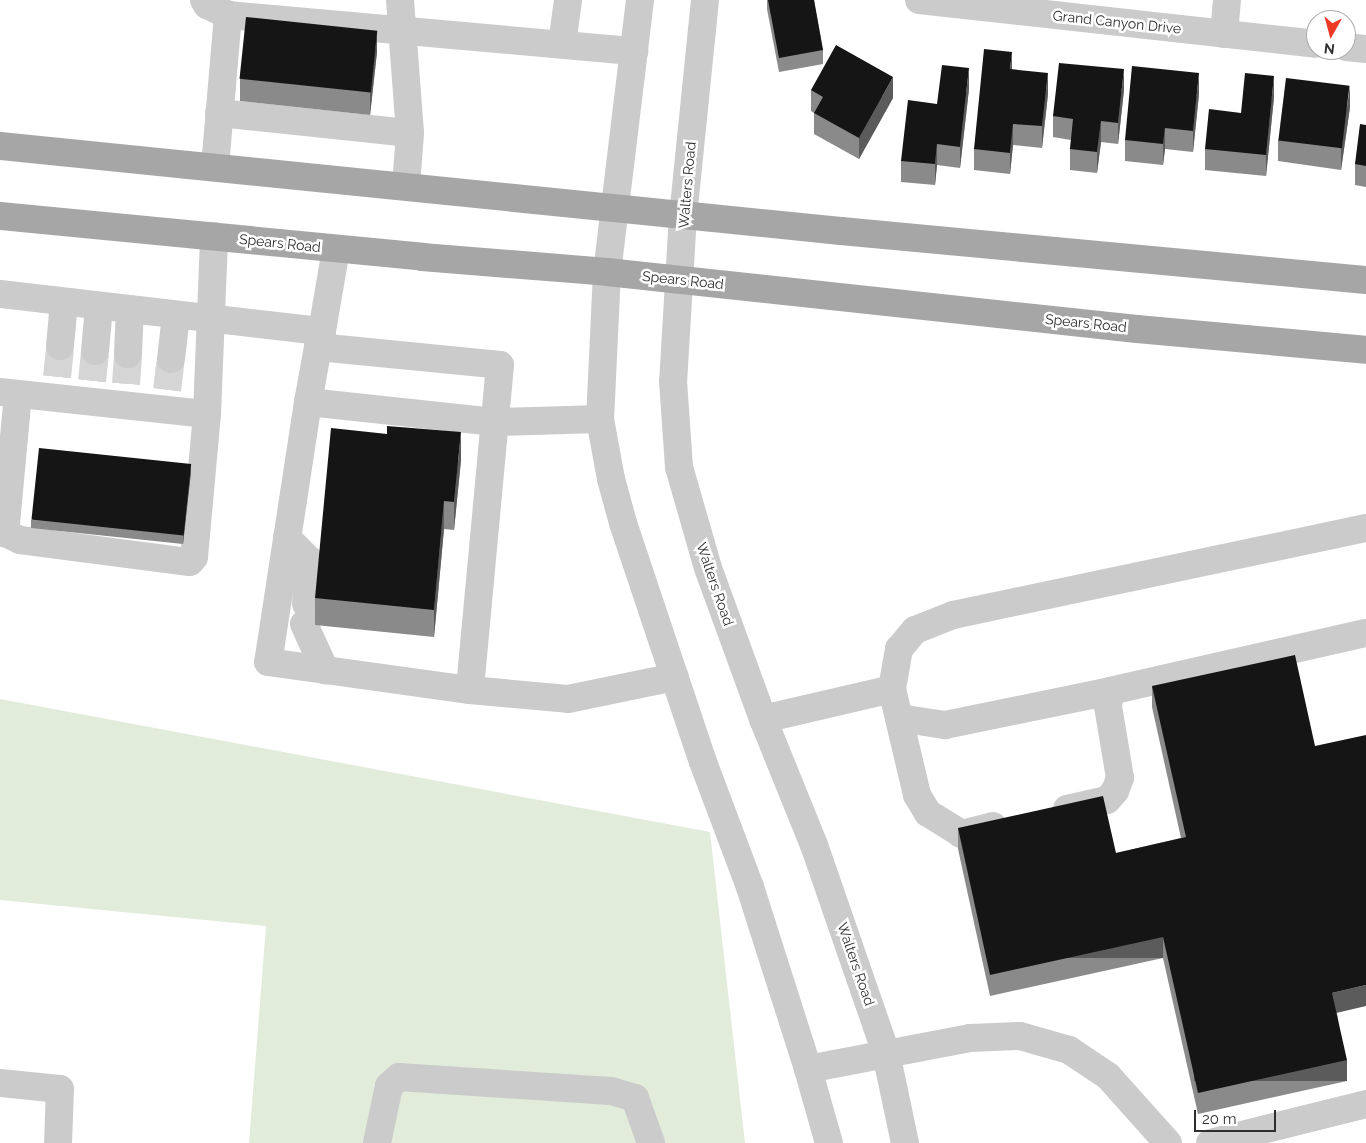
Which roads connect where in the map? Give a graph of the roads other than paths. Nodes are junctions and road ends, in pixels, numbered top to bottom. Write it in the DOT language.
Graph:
graph roads {
  1 [pos="204,0"];
  2 [pos="400,0"];
  3 [pos="568,0"];
  4 [pos="640,0"];
  5 [pos="705,0"];
  6 [pos="919,0"];
  7 [pos="1227,0"];
  8 [pos="228,15"];
  9 [pos="403,29"];
  10 [pos="1224,34"];
  11 [pos="1306,43"];
  12 [pos="562,44"];
  13 [pos="634,51"];
  14 [pos="219,113"];
  15 [pos="410,133"];
  16 [pos="0,146"];
  17 [pos="215,168"];
  18 [pos="406,186"];
  19 [pos="614,208"];
  20 [pos="683,215"];
  21 [pos="0,216"];
  22 [pos="214,236"];
  23 [pos="336,249"];
  24 [pos="608,272"];
  25 [pos="680,279"];
  26 [pos="1366,280"];
  27 [pos="0,294"];
  28 [pos="64,302"];
  29 [pos="99,306"];
  30 [pos="130,310"];
  31 [pos="176,315"];
  32 [pos="212,319"];
  33 [pos="320,339"];
  34 [pos="60,346"];
  35 [pos="1366,350"];
  36 [pos="95,351"];
  37 [pos="128,354"];
  38 [pos="171,359"];
  39 [pos="9,393"];
  40 [pos="308,402"];
  41 [pos="207,414"];
  42 [pos="600,419"];
  43 [pos="495,422"];
  44 [pos="1366,528"];
  45 [pos="287,538"];
  46 [pos="1366,633"];
  47 [pos="325,670"];
  48 [pos="675,677"];
  49 [pos="892,689"];
  50 [pos="470,690"];
  51 [pos="1110,691"];
  52 [pos="899,718"];
  53 [pos="763,719"];
  54 [pos="1043,815"];
  55 [pos="1016,821"];
  56 [pos="886,1053"];
  57 [pos="808,1069"];
  58 [pos="0,1083"];
  59 [pos="1366,1104"];
  60 [pos="58,1143"];
  61 [pos="378,1143"];
  62 [pos="651,1143"];
  63 [pos="828,1143"];
  64 [pos="905,1143"];
  65 [pos="1168,1143"];
  66 [pos="1210,1143"];
  1 -- 8 [label="street"];
  2 -- 9 [label="street"];
  3 -- 12 [label="street"];
  4 -- 13 [label="street"];
  5 -- 20 [label="street, Walters Road"];
  6 -- 10 [label="street, Grand Canyon Drive"];
  7 -- 10 [label="street"];
  8 -- 9 [label="street"];
  8 -- 14 [label="street"];
  9 -- 12 [label="street"];
  9 -- 15 [label="street"];
  10 -- 11 [label="street, Grand Canyon Drive"];
  12 -- 13 [label="street"];
  13 -- 19 [label="street"];
  14 -- 15 [label="street"];
  14 -- 17 [label="street"];
  15 -- 18 [label="street"];
  16 -- 17 [label="main road"];
  17 -- 18 [label="main road"];
  18 -- 19 [label="main road"];
  19 -- 20 [label="main road"];
  19 -- 24 [label="street"];
  20 -- 25 [label="street, Walters Road"];
  20 -- 26 [label="main road"];
  21 -- 22 [label="main road, Spears Road"];
  22 -- 23 [label="main road, Spears Road"];
  22 -- 32 [label="street"];
  23 -- 24 [label="main road, Spears Road"];
  23 -- 33 [label="street"];
  24 -- 25 [label="main road, Spears Road"];
  24 -- 42 [label="street"];
  25 -- 35 [label="main road, Spears Road"];
  25 -- 53 [label="street, Walters Road"];
  27 -- 28 [label="street"];
  28 -- 29 [label="street"];
  28 -- 34 [label="street"];
  29 -- 30 [label="street"];
  29 -- 36 [label="street"];
  30 -- 31 [label="street"];
  30 -- 37 [label="street"];
  31 -- 32 [label="street"];
  31 -- 38 [label="street"];
  32 -- 33 [label="street"];
  32 -- 41 [label="street"];
  33 -- 40 [label="street"];
  33 -- 43 [label="street"];
  39 -- 41 [label="street"];
  39 -- 41 [label="street"];
  40 -- 43 [label="street"];
  40 -- 45 [label="street"];
  42 -- 43 [label="street"];
  42 -- 48 [label="street"];
  43 -- 50 [label="street"];
  44 -- 49 [label="street"];
  45 -- 47 [label="street"];
  45 -- 47 [label="street"];
  46 -- 51 [label="street"];
  47 -- 50 [label="street"];
  48 -- 50 [label="street"];
  48 -- 57 [label="street"];
  49 -- 52 [label="street"];
  49 -- 53 [label="street"];
  51 -- 52 [label="street"];
  51 -- 54 [label="street"];
  52 -- 55 [label="street"];
  53 -- 56 [label="street, Walters Road"];
  56 -- 57 [label="street"];
  56 -- 64 [label="street, Walters Road"];
  56 -- 65 [label="street"];
  57 -- 63 [label="street"];
  58 -- 60 [label="street"];
  59 -- 66 [label="street"];
  61 -- 62 [label="street"];
}
